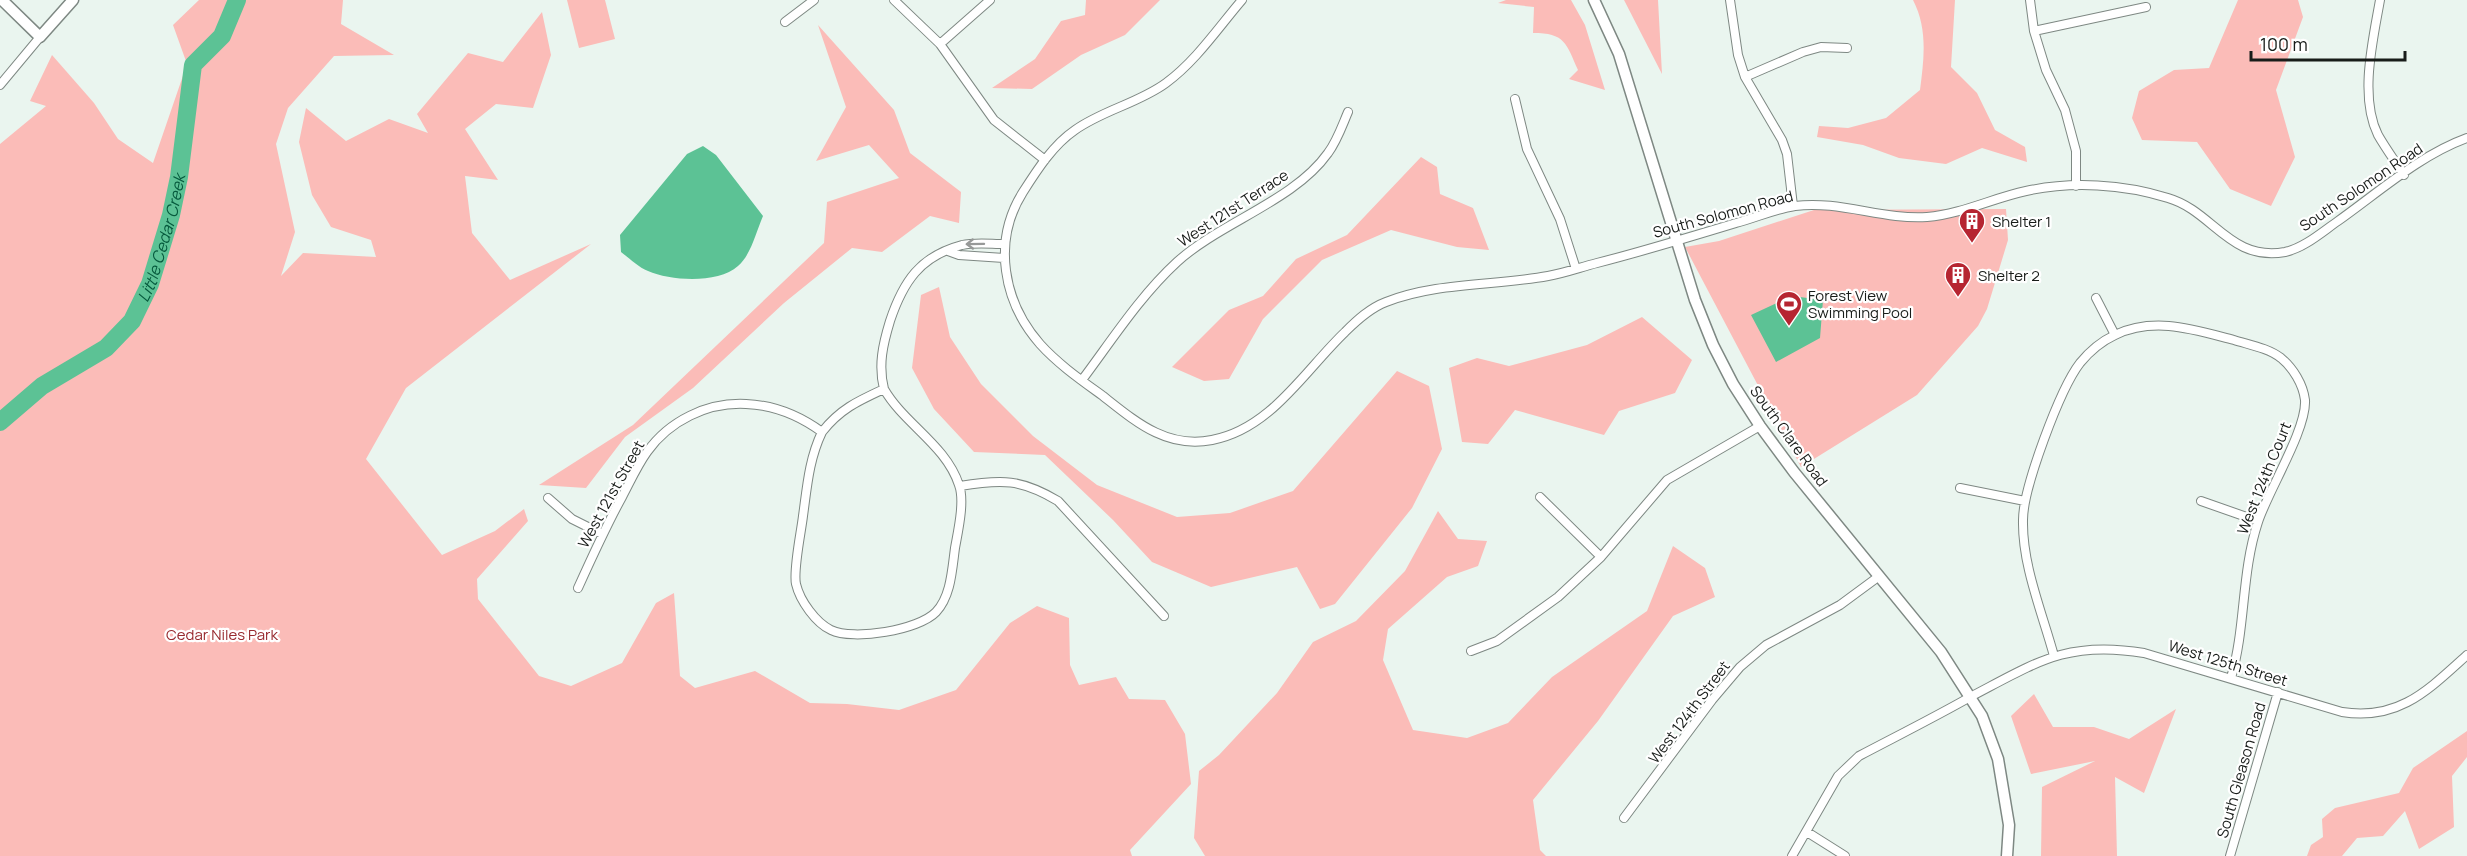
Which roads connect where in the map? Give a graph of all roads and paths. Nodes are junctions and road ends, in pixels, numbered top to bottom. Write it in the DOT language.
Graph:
graph roads {
  1 [pos="2,0"];
  2 [pos="74,0"];
  3 [pos="814,0"];
  4 [pos="894,0"];
  5 [pos="990,0"];
  6 [pos="1242,0"];
  7 [pos="1594,0"];
  8 [pos="1730,0"];
  9 [pos="2030,0"];
  10 [pos="2380,0"];
  11 [pos="2146,7"];
  12 [pos="785,22"];
  13 [pos="2034,32"];
  14 [pos="40,37"];
  15 [pos="940,44"];
  16 [pos="1847,48"];
  17 [pos="1745,77"];
  18 [pos="0,85"];
  19 [pos="1515,99"];
  20 [pos="1348,112"];
  21 [pos="2467,138"];
  22 [pos="1045,160"];
  23 [pos="2404,175"];
  24 [pos="2076,186"];
  25 [pos="1793,206"];
  26 [pos="1677,240"];
  27 [pos="1004,244"];
  28 [pos="948,251"];
  29 [pos="1004,258"];
  30 [pos="1576,269"];
  31 [pos="2096,298"];
  32 [pos="2115,335"];
  33 [pos="1082,380"];
  34 [pos="884,388"];
  35 [pos="1760,426"];
  36 [pos="822,432"];
  37 [pos="960,486"];
  38 [pos="1960,489"];
  39 [pos="1540,497"];
  40 [pos="548,498"];
  41 [pos="2025,501"];
  42 [pos="2201,501"];
  43 [pos="2258,521"];
  44 [pos="602,534"];
  45 [pos="1601,557"];
  46 [pos="1878,577"];
  47 [pos="578,588"];
  48 [pos="1164,616"];
  49 [pos="1470,651"];
  50 [pos="2467,655"];
  51 [pos="2054,656"];
  52 [pos="2231,678"];
  53 [pos="2278,692"];
  54 [pos="1971,697"];
  55 [pos="1624,818"];
  56 [pos="1806,832"];
  57 [pos="1792,856"];
  58 [pos="1845,856"];
  59 [pos="2007,856"];
  60 [pos="2230,856"];
  1 -- 14 [label="street"];
  2 -- 14 [label="street"];
  3 -- 12 [label="street"];
  4 -- 15 [label="street"];
  5 -- 15 [label="street"];
  6 -- 22 [label="street"];
  7 -- 26 [label="street, South Clare Road"];
  8 -- 17 [label="street"];
  9 -- 13 [label="street"];
  10 -- 23 [label="street"];
  11 -- 13 [label="street"];
  13 -- 24 [label="street"];
  14 -- 18 [label="street"];
  15 -- 22 [label="street"];
  16 -- 17 [label="street"];
  17 -- 25 [label="street"];
  19 -- 30 [label="street"];
  20 -- 33 [label="street, West 121st Terrace"];
  21 -- 23 [label="street, South Solomon Road"];
  22 -- 27 [label="street"];
  23 -- 24 [label="street, South Solomon Road"];
  24 -- 25 [label="street, South Solomon Road"];
  25 -- 26 [label="street, South Solomon Road"];
  26 -- 30 [label="street, South Solomon Road"];
  26 -- 35 [label="street, South Clare Road"];
  27 -- 28 [label="street, one-way"];
  27 -- 29 [label="street"];
  28 -- 29 [label="street"];
  28 -- 34 [label="street"];
  29 -- 33 [label="street"];
  30 -- 33 [label="street, South Solomon Road"];
  31 -- 32 [label="street"];
  32 -- 41 [label="street, West 124th Court"];
  32 -- 43 [label="street, West 124th Court"];
  34 -- 36 [label="street"];
  34 -- 37 [label="street"];
  35 -- 45 [label="street"];
  35 -- 46 [label="street, South Clare Road"];
  36 -- 37 [label="street"];
  36 -- 44 [label="street, West 121st Street"];
  37 -- 48 [label="street"];
  38 -- 41 [label="street"];
  39 -- 45 [label="street"];
  40 -- 44 [label="street"];
  41 -- 51 [label="street, West 124th Court"];
  42 -- 43 [label="street"];
  43 -- 52 [label="street, West 124th Court"];
  44 -- 47 [label="street, West 121st Street"];
  45 -- 49 [label="street"];
  46 -- 54 [label="street, South Clare Road"];
  46 -- 55 [label="street, West 124th Street"];
  50 -- 53 [label="street, West 125th Street"];
  51 -- 52 [label="street, West 125th Street"];
  51 -- 54 [label="street, West 125th Street"];
  52 -- 53 [label="street, West 125th Street"];
  53 -- 60 [label="street, South Gleason Road"];
  54 -- 56 [label="street, West 125th Street"];
  54 -- 59 [label="street, South Clare Road"];
  56 -- 57 [label="street, West 125th Street"];
  56 -- 58 [label="street"];
}
